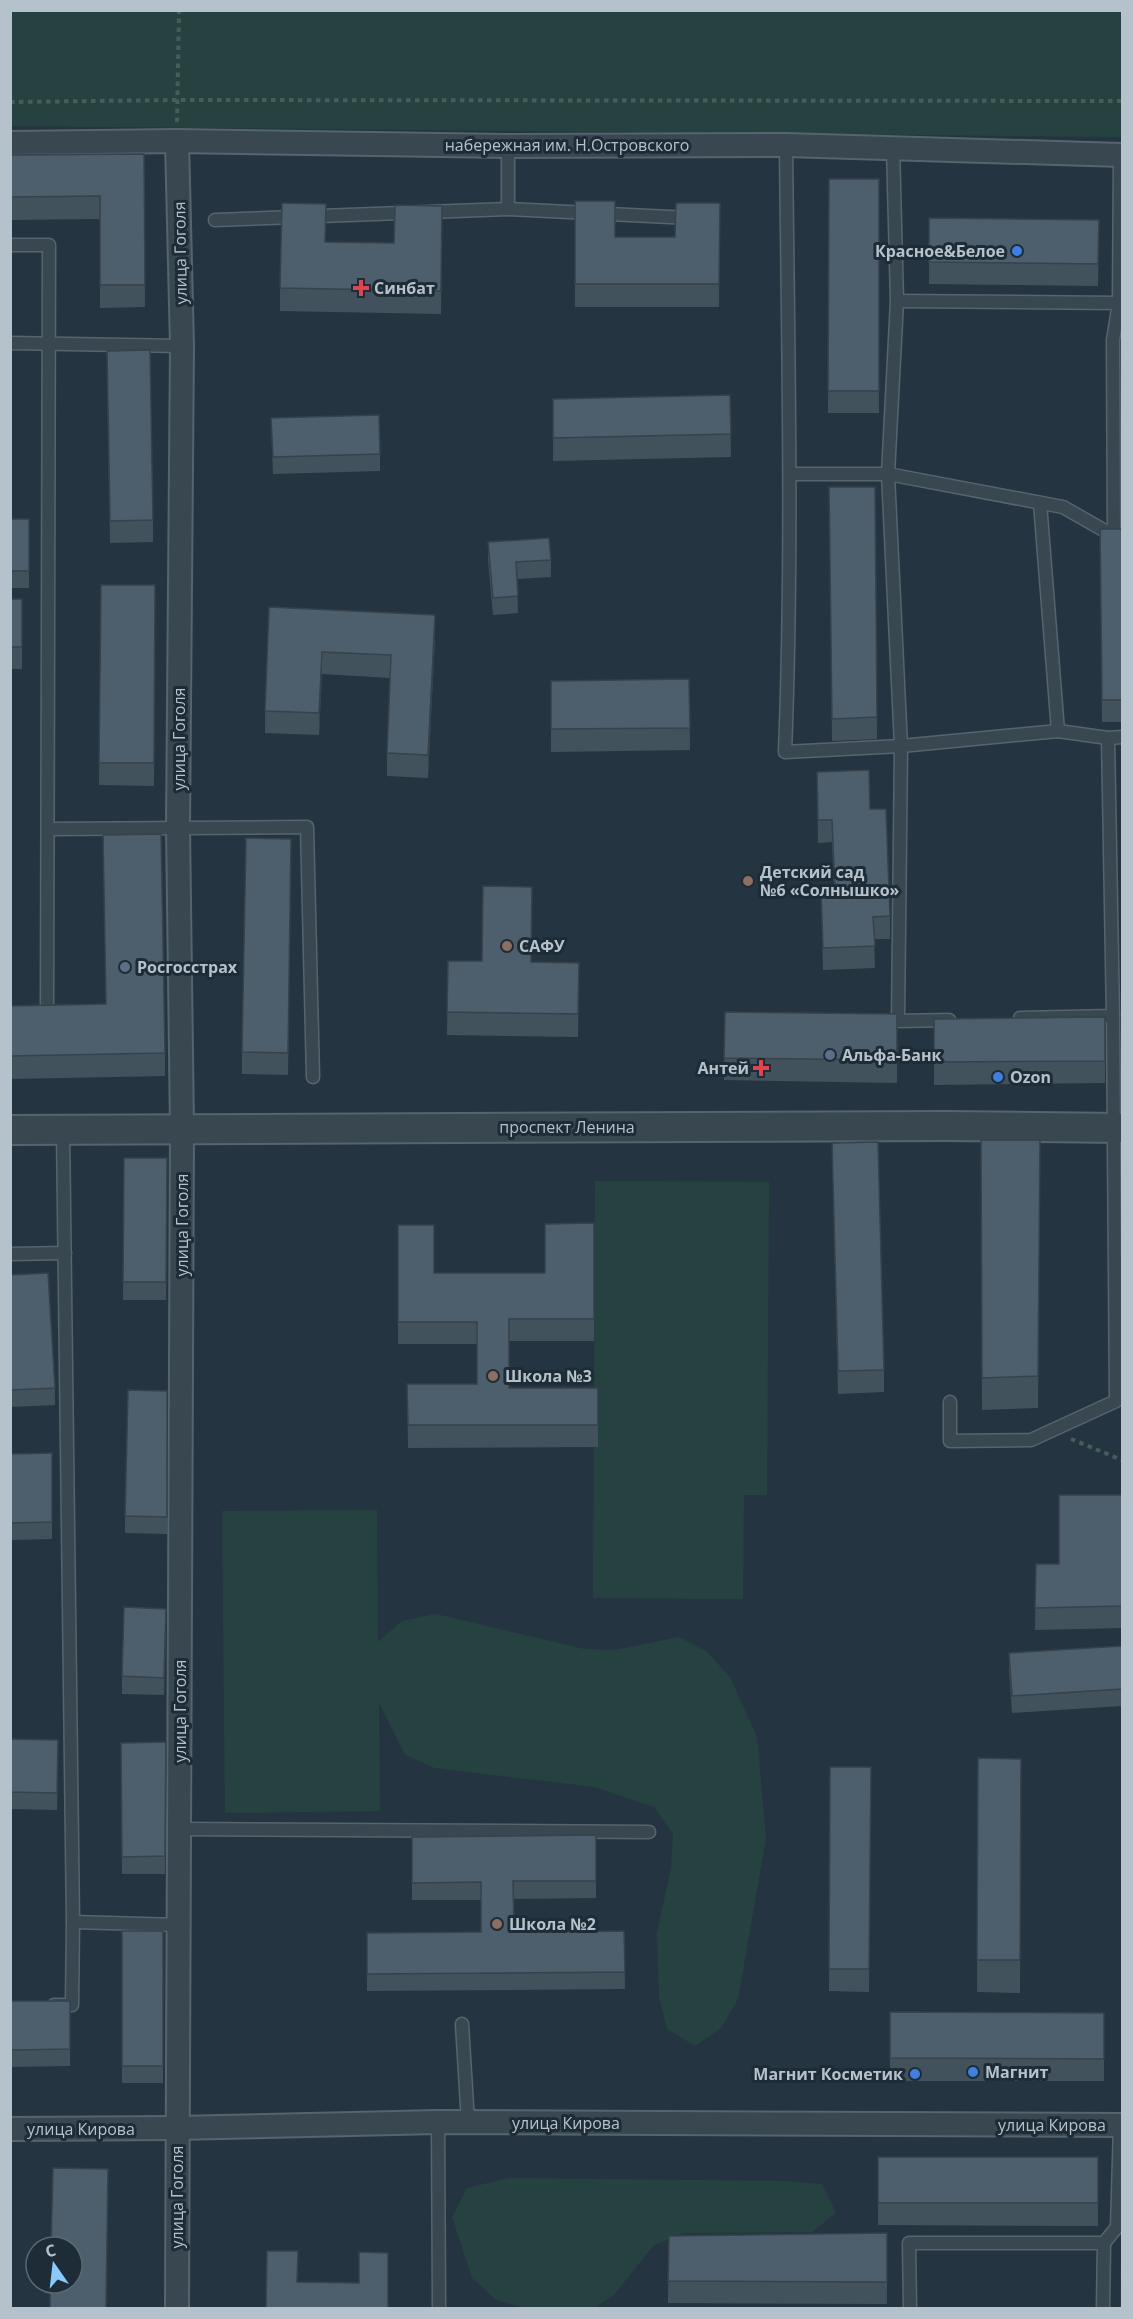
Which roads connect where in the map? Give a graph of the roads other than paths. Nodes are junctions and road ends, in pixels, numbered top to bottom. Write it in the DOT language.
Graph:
graph roads {
  1 [pos="177,141"];
  2 [pos="10,143"];
  3 [pos="786,145"];
  4 [pos="508,146"];
  5 [pos="893,147"];
  6 [pos="1121,155"];
  7 [pos="508,209"];
  8 [pos="696,218"];
  9 [pos="215,220"];
  10 [pos="10,245"];
  11 [pos="897,301"];
  12 [pos="1119,303"];
  13 [pos="10,343"];
  14 [pos="49,345"];
  15 [pos="182,346"];
  16 [pos="790,474"];
  17 [pos="888,474"];
  18 [pos="1040,503"];
  19 [pos="1118,536"];
  20 [pos="1058,731"];
  21 [pos="1122,737"];
  22 [pos="1108,738"];
  23 [pos="901,746"];
  24 [pos="178,827"];
  25 [pos="48,829"];
  26 [pos="10,1016"];
  27 [pos="1113,1016"];
  28 [pos="1005,1019"];
  29 [pos="958,1020"];
  30 [pos="313,1077"];
  31 [pos="182,1128"];
  32 [pos="1118,1128"];
  33 [pos="10,1130"];
  34 [pos="63,1130"];
  35 [pos="65,1253"];
  36 [pos="10,1254"];
  37 [pos="1119,1401"];
  38 [pos="950,1402"];
  39 [pos="179,1829"];
  40 [pos="649,1832"];
  41 [pos="73,1922"];
  42 [pos="179,1925"];
  43 [pos="41,2005"];
  44 [pos="462,2024"];
  45 [pos="438,2122"];
  46 [pos="468,2122"];
  47 [pos="1121,2125"];
  48 [pos="177,2128"];
  49 [pos="10,2129"];
  50 [pos="1104,2243"];
  51 [pos="177,2308"];
  52 [pos="439,2308"];
  53 [pos="910,2308"];
  54 [pos="1103,2308"];
  1 -- 2 [label="street, набережная им. Н.Островского"];
  1 -- 4 [label="street, набережная им. Н.Островского"];
  1 -- 15 [label="street, улица Гоголя"];
  3 -- 4 [label="street, набережная им. Н.Островского"];
  3 -- 5 [label="street, набережная им. Н.Островского"];
  3 -- 16 [label="lane"];
  4 -- 7 [label="lane"];
  5 -- 6 [label="street, набережная им. Н.Островского"];
  5 -- 11 [label="lane"];
  6 -- 12 [label="lane"];
  7 -- 8 [label="lane"];
  7 -- 9 [label="lane"];
  10 -- 14 [label="lane"];
  11 -- 12 [label="lane"];
  11 -- 17 [label="lane"];
  12 -- 19 [label="lane"];
  13 -- 14 [label="lane"];
  14 -- 15 [label="lane"];
  14 -- 25 [label="lane"];
  15 -- 24 [label="street, улица Гоголя"];
  16 -- 17 [label="lane"];
  16 -- 23 [label="lane"];
  17 -- 18 [label="lane"];
  17 -- 23 [label="lane"];
  18 -- 19 [label="lane"];
  18 -- 20 [label="lane"];
  20 -- 22 [label="lane"];
  20 -- 23 [label="lane"];
  21 -- 22 [label="lane"];
  22 -- 27 [label="lane"];
  23 -- 29 [label="lane"];
  24 -- 25 [label="lane"];
  24 -- 30 [label="lane"];
  24 -- 31 [label="street, улица Гоголя"];
  25 -- 26 [label="lane"];
  27 -- 28 [label="lane"];
  27 -- 32 [label="lane"];
  31 -- 32 [label="street, проспект Ленина"];
  31 -- 34 [label="street, проспект Ленина"];
  31 -- 39 [label="street, улица Гоголя"];
  32 -- 37 [label="lane"];
  33 -- 34 [label="street, проспект Ленина"];
  34 -- 35 [label="lane"];
  35 -- 36 [label="lane"];
  35 -- 41 [label="lane"];
  37 -- 38 [label="lane"];
  39 -- 40 [label="lane"];
  39 -- 42 [label="street, улица Гоголя"];
  41 -- 42 [label="lane"];
  41 -- 43 [label="lane"];
  42 -- 48 [label="street, улица Гоголя"];
  44 -- 46 [label="lane"];
  45 -- 46 [label="street, улица Кирова"];
  45 -- 48 [label="street, улица Кирова"];
  45 -- 52 [label="lane"];
  46 -- 47 [label="street, улица Кирова"];
  47 -- 50 [label="lane"];
  48 -- 49 [label="street, улица Кирова"];
  48 -- 51 [label="street, улица Гоголя"];
  50 -- 53 [label="lane"];
  50 -- 54 [label="lane"];
}
